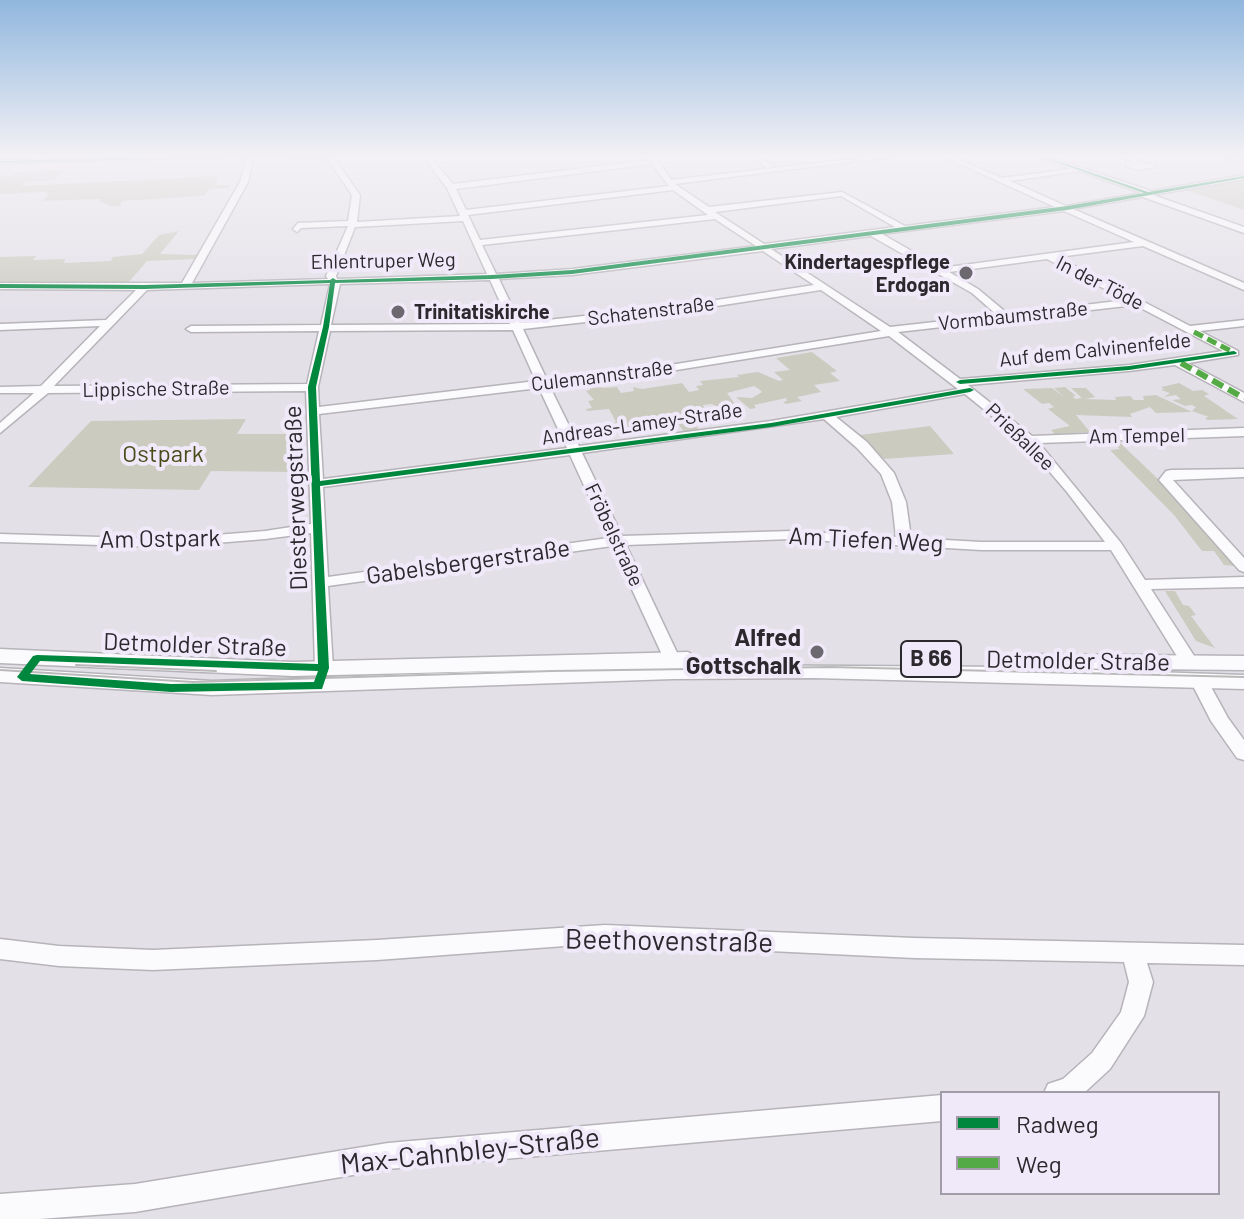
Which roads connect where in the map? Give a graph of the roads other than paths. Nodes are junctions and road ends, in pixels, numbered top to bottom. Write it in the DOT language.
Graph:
graph roads {
  1 [pos="227,212"];
  2 [pos="354,212"];
  3 [pos="463,212"];
  4 [pos="486,212"];
  5 [pos="721,212"];
  6 [pos="874,212"];
  7 [pos="1037,212"];
  8 [pos="1076,212"];
  9 [pos="1195,212"];
  10 [pos="713,213"];
  11 [pos="464,215"];
  12 [pos="352,224"];
  13 [pos="297,229"];
  14 [pos="905,229"];
  15 [pos="1244,230"];
  16 [pos="873,233"];
  17 [pos="476,243"];
  18 [pos="1145,243"];
  19 [pos="764,248"];
  20 [pos="1048,256"];
  21 [pos="939,271"];
  22 [pos="492,277"];
  23 [pos="333,280"];
  24 [pos="186,285"];
  25 [pos="0,286"];
  26 [pos="144,287"];
  27 [pos="822,287"];
  28 [pos="1244,287"];
  29 [pos="1137,302"];
  30 [pos="1006,317"];
  31 [pos="110,323"];
  32 [pos="1244,323"];
  33 [pos="0,327"];
  34 [pos="326,327"];
  35 [pos="515,327"];
  36 [pos="191,329"];
  37 [pos="890,331"];
  38 [pos="1192,331"];
  39 [pos="1177,361"];
  40 [pos="542,384"];
  41 [pos="965,386"];
  42 [pos="312,387"];
  43 [pos="0,390"];
  44 [pos="43,391"];
  45 [pos="1244,398"];
  46 [pos="312,411"];
  47 [pos="826,415"];
  48 [pos="0,429"];
  49 [pos="1244,432"];
  50 [pos="1029,440"];
  51 [pos="575,451"];
  52 [pos="1244,473"];
  53 [pos="316,484"];
  54 [pos="319,527"];
  55 [pos="0,538"];
  56 [pos="617,541"];
  57 [pos="904,541"];
  58 [pos="1116,546"];
  59 [pos="1244,567"];
  60 [pos="1244,582"];
  61 [pos="319,583"];
  62 [pos="1142,585"];
  63 [pos="0,656"];
  64 [pos="1244,663"];
  65 [pos="673,666"];
  66 [pos="1194,671"];
  67 [pos="0,675"];
  68 [pos="321,677"];
  69 [pos="1244,682"];
  70 [pos="1244,753"];
  71 [pos="0,949"];
  72 [pos="1133,953"];
  73 [pos="1244,955"];
  74 [pos="1063,1091"];
  75 [pos="940,1108"];
  76 [pos="0,1208"];
  1 -- 24 [label="street"];
  2 -- 12 [label="street, Diesterwegstraße"];
  3 -- 11 [label="street, Fröbelstraße"];
  4 -- 11 [label="street"];
  5 -- 10 [label="street"];
  6 -- 14 [label="street"];
  7 -- 14 [label="street, Ehlentruper Weg"];
  8 -- 18 [label="street"];
  9 -- 15 [label="street"];
  10 -- 17 [label="street"];
  10 -- 19 [label="street, Prießallee"];
  11 -- 12 [label="street"];
  11 -- 17 [label="street, Fröbelstraße"];
  12 -- 13 [label="street"];
  12 -- 23 [label="street, Diesterwegstraße"];
  14 -- 16 [label="street, Ehlentruper Weg"];
  16 -- 19 [label="street, Ehlentruper Weg"];
  16 -- 21 [label="street"];
  17 -- 22 [label="street, Fröbelstraße"];
  18 -- 20 [label="street"];
  18 -- 28 [label="street"];
  19 -- 22 [label="street, Ehlentruper Weg"];
  19 -- 27 [label="street, Prießallee"];
  20 -- 21 [label="street"];
  20 -- 29 [label="street, In der Töde"];
  21 -- 30 [label="street"];
  22 -- 23 [label="street, Ehlentruper Weg"];
  22 -- 35 [label="street, Fröbelstraße"];
  23 -- 24 [label="street, Ehlentruper Weg"];
  23 -- 34 [label="street, Diesterwegstraße"];
  24 -- 26 [label="street, Ehlentruper Weg"];
  25 -- 26 [label="street, Ehlentruper Weg"];
  26 -- 31 [label="street"];
  27 -- 35 [label="street, Schatenstraße"];
  27 -- 37 [label="street, Prießallee"];
  29 -- 30 [label="street, Vormbaumstraße"];
  29 -- 38 [label="street, In der Töde"];
  30 -- 37 [label="street, Vormbaumstraße"];
  31 -- 33 [label="street"];
  31 -- 44 [label="street"];
  32 -- 38 [label="street"];
  34 -- 35 [label="street, Schatenstraße"];
  34 -- 36 [label="street, Schatenstraße"];
  34 -- 42 [label="street, Diesterwegstraße"];
  35 -- 40 [label="street, Fröbelstraße"];
  37 -- 40 [label="street, Culemannstraße"];
  37 -- 41 [label="street, Prießallee"];
  38 -- 39 [label="street, Auf dem Calvinenfelde"];
  39 -- 41 [label="street, Auf dem Calvinenfelde"];
  39 -- 45 [label="street"];
  40 -- 46 [label="street, Culemannstraße"];
  40 -- 51 [label="street, Fröbelstraße"];
  41 -- 47 [label="street, Andreas-Lamey-Straße"];
  41 -- 50 [label="street, Prießallee"];
  42 -- 44 [label="street, Lippische Straße"];
  42 -- 46 [label="street, Diesterwegstraße"];
  43 -- 44 [label="street, Lippische Straße"];
  44 -- 48 [label="street"];
  46 -- 53 [label="street, Diesterwegstraße"];
  47 -- 51 [label="street, Andreas-Lamey-Straße"];
  47 -- 57 [label="street"];
  49 -- 50 [label="street, Am Tempel"];
  50 -- 58 [label="street, Prießallee"];
  51 -- 53 [label="street, Andreas-Lamey-Straße"];
  51 -- 56 [label="street, Fröbelstraße"];
  52 -- 59 [label="street"];
  53 -- 54 [label="street, Diesterwegstraße"];
  54 -- 55 [label="street, Am Ostpark"];
  54 -- 61 [label="street, Diesterwegstraße"];
  56 -- 57 [label="street, Am Tiefen Weg"];
  56 -- 61 [label="street, Gabelsbergerstraße"];
  56 -- 65 [label="street, Fröbelstraße"];
  57 -- 58 [label="street, Am Tiefen Weg"];
  58 -- 62 [label="street, Prießallee"];
  60 -- 62 [label="street"];
  61 -- 68 [label="street, Diesterwegstraße"];
  62 -- 66 [label="street, Prießallee"];
  63 -- 68 [label="main road, Detmolder Straße / B 66"];
  64 -- 66 [label="main road, Detmolder Straße / B 66"];
  65 -- 66 [label="main road, Detmolder Straße / B 66"];
  65 -- 68 [label="main road, Detmolder Straße / B 66"];
  66 -- 69 [label="main road, Detmolder Straße / B 66"];
  66 -- 70 [label="street, Prießallee"];
  67 -- 68 [label="main road, Detmolder Straße / B 66"];
  71 -- 72 [label="street, Beethovenstraße"];
  72 -- 73 [label="street, Beethovenstraße"];
  72 -- 74 [label="street"];
  75 -- 76 [label="street, Max-Cahnbley-Straße"];
}
